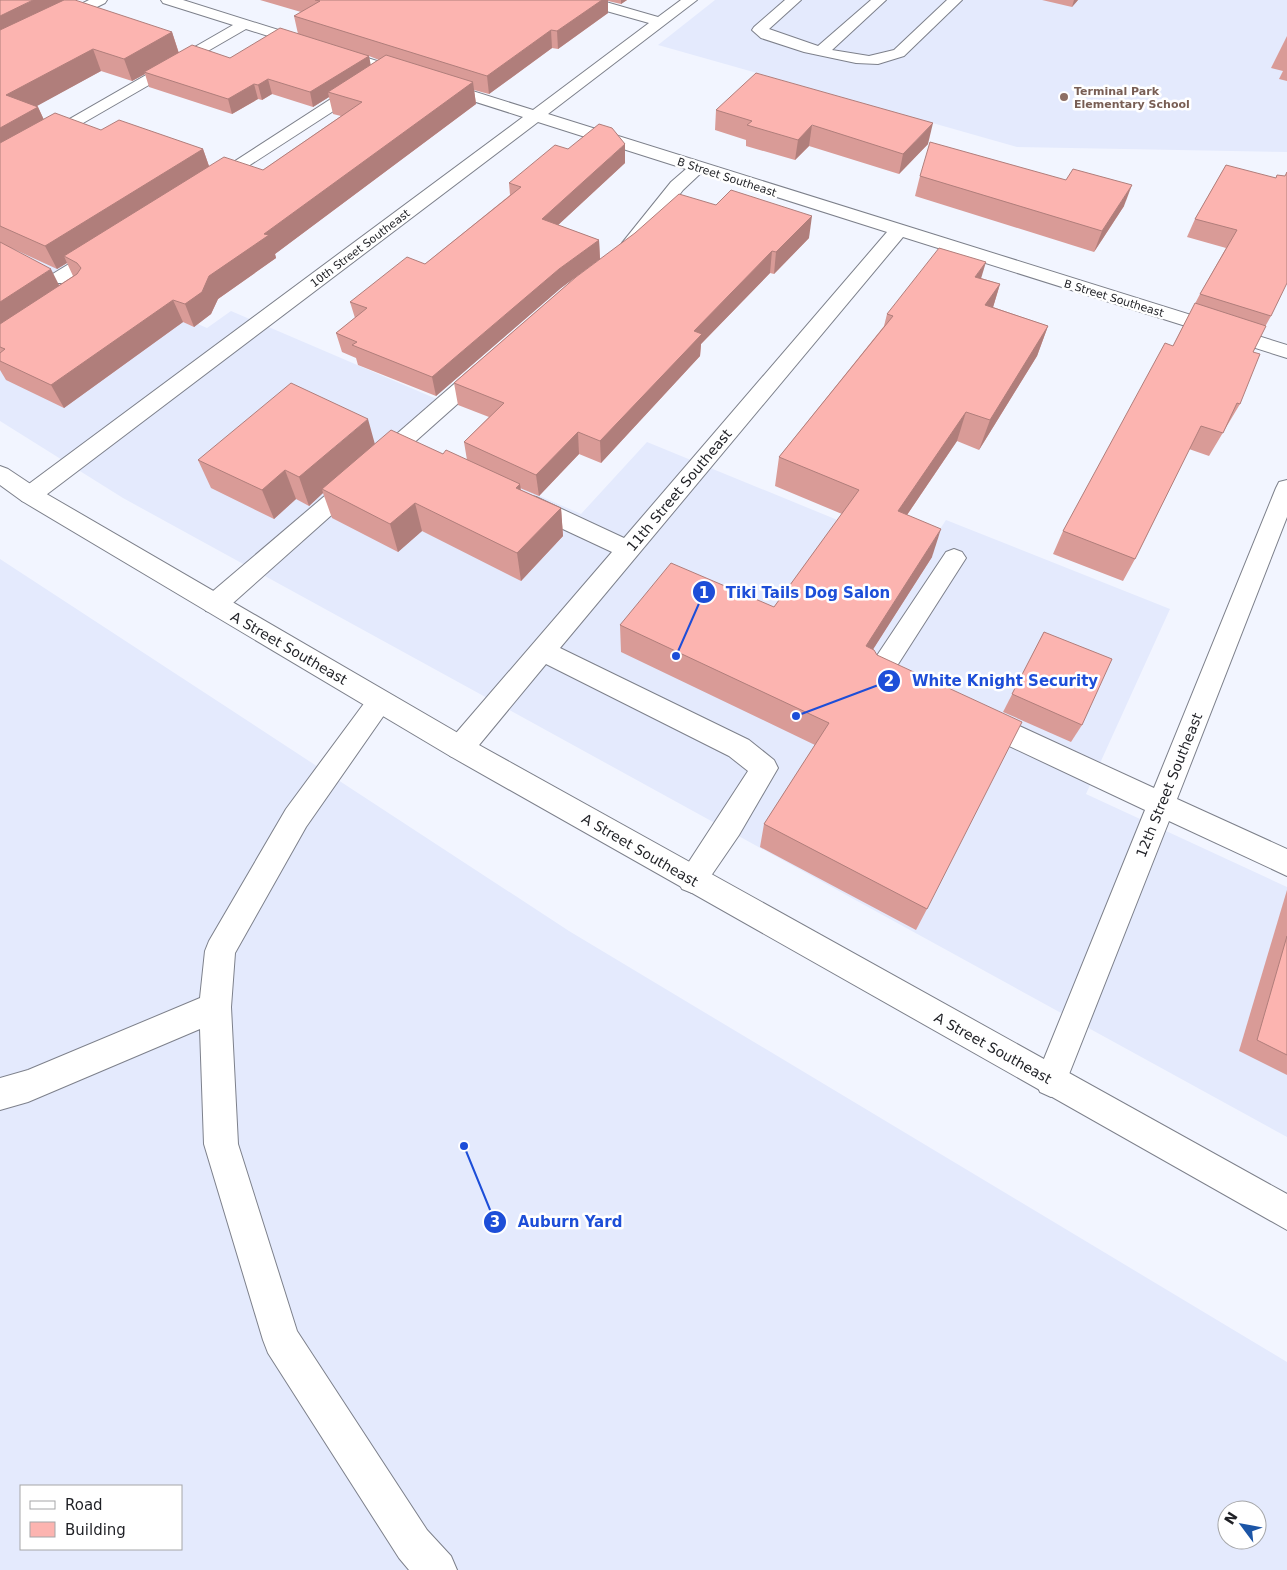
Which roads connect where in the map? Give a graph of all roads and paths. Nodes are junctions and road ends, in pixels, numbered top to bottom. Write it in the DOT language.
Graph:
graph roads {
  1 [pos="100,0"];
  2 [pos="168,0"];
  3 [pos="583,0"];
  4 [pos="690,0"];
  5 [pos="794,0"];
  6 [pos="879,0"];
  7 [pos="955,0"];
  8 [pos="661,22"];
  9 [pos="245,24"];
  10 [pos="0,50"];
  11 [pos="822,51"];
  12 [pos="388,69"];
  13 [pos="536,116"];
  14 [pos="0,166"];
  15 [pos="698,167"];
  16 [pos="199,190"];
  17 [pos="898,231"];
  18 [pos="116,242"];
  19 [pos="612,261"];
  20 [pos="58,279"];
  21 [pos="1287,352"];
  22 [pos="495,359"];
  23 [pos="0,474"];
  24 [pos="1287,488"];
  25 [pos="505,492"];
  26 [pos="30,495"];
  27 [pos="628,550"];
  28 [pos="954,558"];
  29 [pos="215,604"];
  30 [pos="543,651"];
  31 [pos="923,693"];
  32 [pos="380,701"];
  33 [pos="958,710"];
  34 [pos="460,748"];
  35 [pos="1161,805"];
  36 [pos="1287,863"];
  37 [pos="692,880"];
  38 [pos="215,1007"];
  39 [pos="1051,1081"];
  40 [pos="0,1094"];
  41 [pos="1287,1214"];
  42 [pos="437,1570"];
  1 -- 10 [label="street"];
  2 -- 9 [label="street, B Street Southeast"];
  3 -- 8 [label="street"];
  4 -- 8 [label="street, 10th Street Southeast"];
  5 -- 11 [label="street"];
  6 -- 11 [label="street"];
  7 -- 11 [label="street"];
  8 -- 13 [label="street, 10th Street Southeast"];
  9 -- 12 [label="street, B Street Southeast"];
  9 -- 14 [label="street"];
  12 -- 13 [label="street, B Street Southeast"];
  12 -- 16 [label="street"];
  13 -- 15 [label="street, B Street Southeast"];
  13 -- 26 [label="street, 10th Street Southeast"];
  15 -- 17 [label="street, B Street Southeast"];
  15 -- 19 [label="street"];
  17 -- 21 [label="street, B Street Southeast"];
  17 -- 27 [label="street, 11th Street Southeast"];
  18 -- 20 [label="street"];
  22 -- 29 [label="street"];
  23 -- 26 [label="street, A Street Southeast"];
  24 -- 35 [label="street, 12th Street Southeast"];
  25 -- 27 [label="street"];
  26 -- 29 [label="street, A Street Southeast"];
  27 -- 30 [label="street, 11th Street Southeast"];
  28 -- 31 [label="street"];
  29 -- 32 [label="street, A Street Southeast"];
  30 -- 34 [label="street, 11th Street Southeast"];
  30 -- 37 [label="street"];
  32 -- 34 [label="street, A Street Southeast"];
  32 -- 38 [label="street"];
  33 -- 35 [label="street"];
  34 -- 37 [label="street, A Street Southeast"];
  35 -- 36 [label="street"];
  35 -- 39 [label="street, 12th Street Southeast"];
  37 -- 39 [label="street, A Street Southeast"];
  38 -- 40 [label="street"];
  38 -- 42 [label="street"];
  39 -- 41 [label="street, A Street Southeast"];
}
